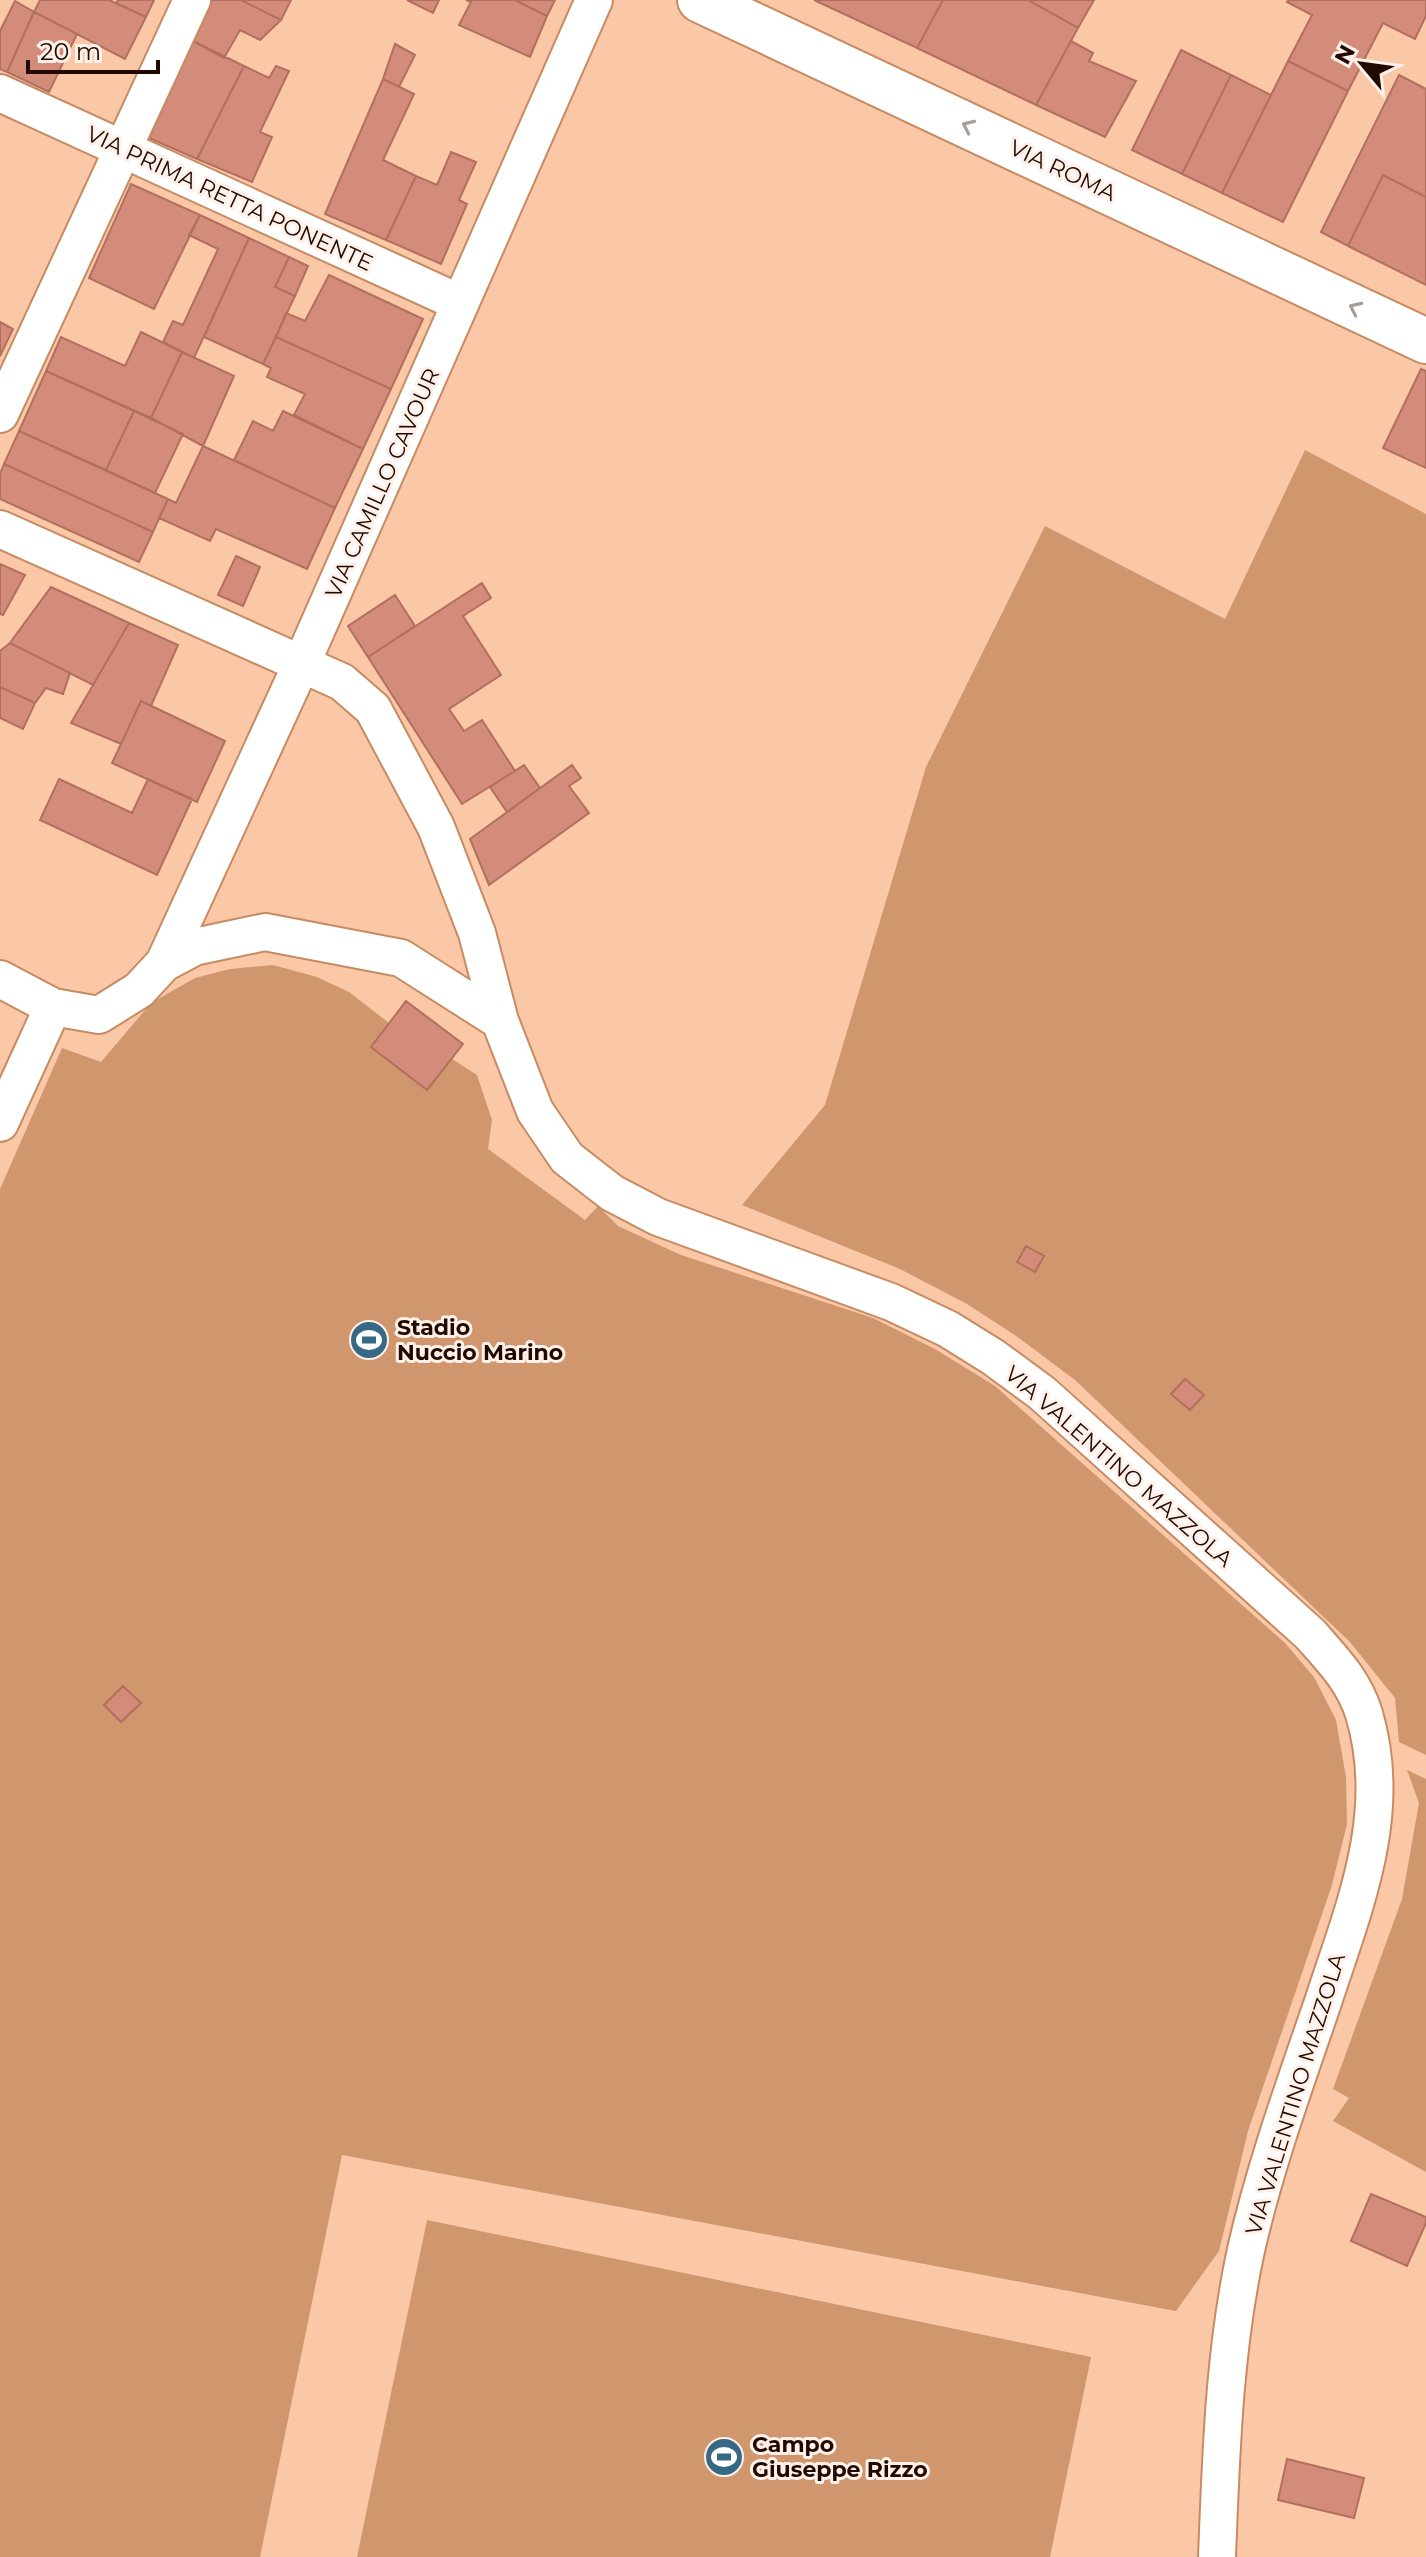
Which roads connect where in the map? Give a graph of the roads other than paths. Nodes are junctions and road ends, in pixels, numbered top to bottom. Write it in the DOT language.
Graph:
graph roads {
  1 [pos="192,0"];
  2 [pos="594,0"];
  3 [pos="700,0"];
  4 [pos="0,93"];
  5 [pos="121,148"];
  6 [pos="460,303"];
  7 [pos="1426,341"];
  8 [pos="0,414"];
  9 [pos="0,529"];
  10 [pos="301,665"];
  11 [pos="164,963"];
  12 [pos="0,979"];
  13 [pos="53,1007"];
  14 [pos="500,1021"];
  15 [pos="0,1123"];
  16 [pos="1217,2557"];
  1 -- 5 [label="street"];
  2 -- 6 [label="street, VIA CAMILLO CAVOUR"];
  7 -- 3 [label="street, VIA ROMA, one-way"];
  4 -- 5 [label="street, VIA PRIMA RETTA PONENTE"];
  5 -- 6 [label="street, VIA PRIMA RETTA PONENTE"];
  5 -- 8 [label="street"];
  6 -- 10 [label="street, VIA CAMILLO CAVOUR"];
  9 -- 10 [label="street, VIA VALENTINO MAZZOLA"];
  10 -- 11 [label="street, VIA CAMILLO CAVOUR"];
  10 -- 14 [label="street, VIA VALENTINO MAZZOLA"];
  11 -- 13 [label="street"];
  11 -- 14 [label="street"];
  12 -- 13 [label="street"];
  13 -- 15 [label="street"];
  14 -- 16 [label="street, VIA VALENTINO MAZZOLA"];
}
